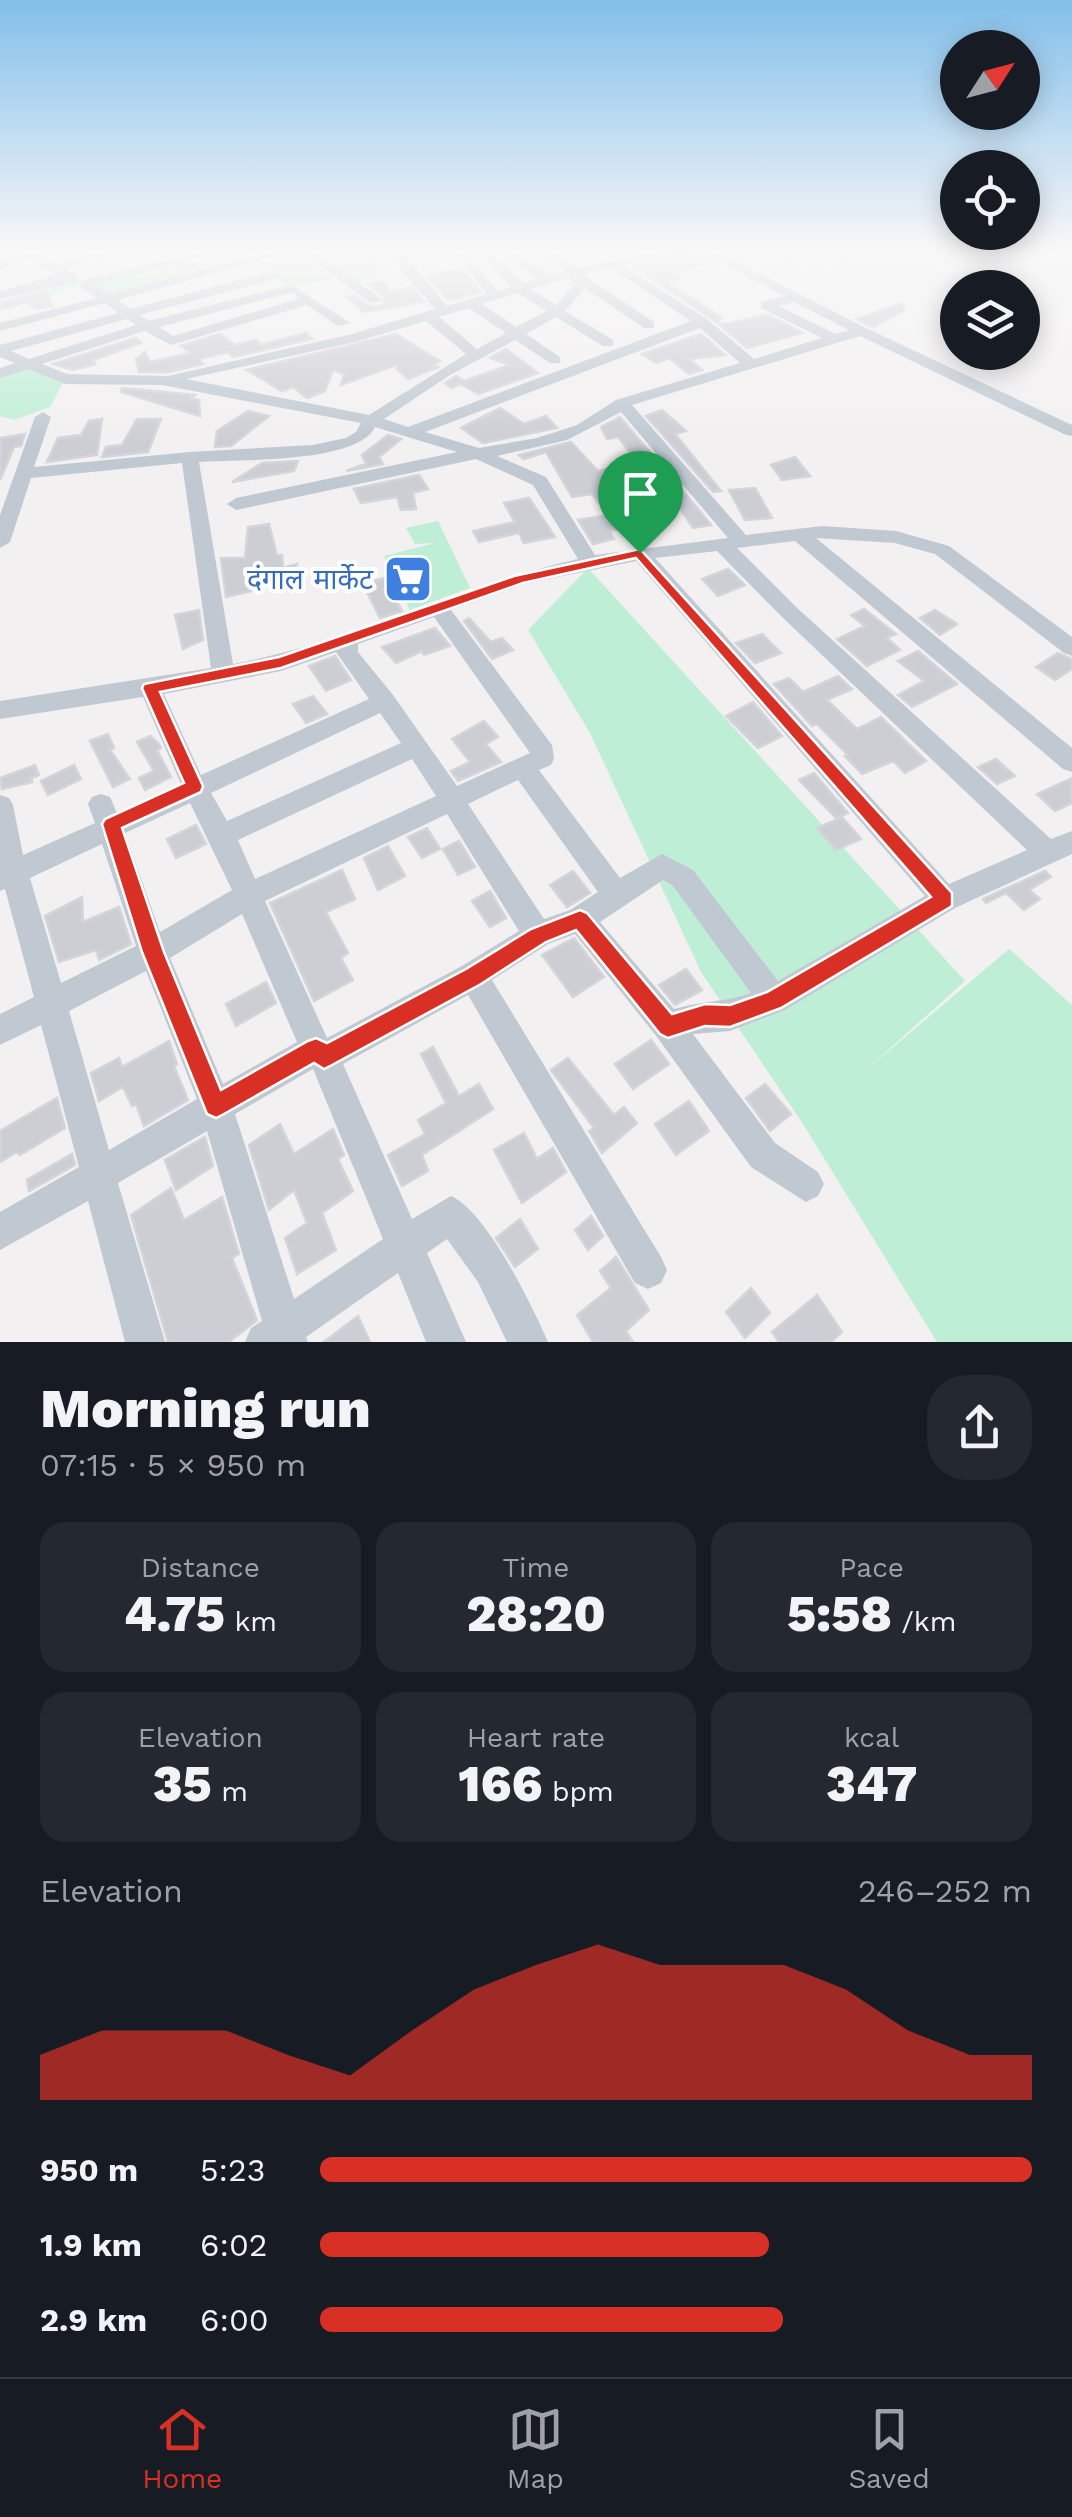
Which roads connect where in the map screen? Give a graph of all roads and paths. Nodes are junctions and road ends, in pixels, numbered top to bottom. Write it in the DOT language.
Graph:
graph roads {
  1 [pos="40,317"];
  2 [pos="120,317"];
  3 [pos="133,317"];
  4 [pos="191,317"];
  5 [pos="253,317"];
  6 [pos="335,317"];
  7 [pos="430,317"];
  8 [pos="489,317"];
  9 [pos="546,317"];
  10 [pos="562,317"];
  11 [pos="638,317"];
  12 [pos="694,317"];
  13 [pos="791,317"];
  14 [pos="832,317"];
  15 [pos="343,322"];
  16 [pos="702,322"];
  17 [pos="146,326"];
  18 [pos="0,327"];
  19 [pos="862,331"];
  20 [pos="512,334"];
  21 [pos="835,339"];
  22 [pos="0,351"];
  23 [pos="553,352"];
  24 [pos="477,356"];
  25 [pos="25,364"];
  26 [pos="752,364"];
  27 [pos="0,373"];
  28 [pos="162,380"];
  29 [pos="622,403"];
  30 [pos="43,417"];
  31 [pos="370,421"];
  32 [pos="412,431"];
  33 [pos="1072,432"];
  34 [pos="477,452"];
  35 [pos="190,456"];
  36 [pos="21,474"];
  37 [pos="236,504"];
  38 [pos="800,536"];
  39 [pos="730,541"];
  40 [pos="0,542"];
  41 [pos="640,553"];
  42 [pos="591,564"];
  43 [pos="438,607"];
  44 [pos="348,642"];
  45 [pos="1072,648"];
  46 [pos="223,673"];
  47 [pos="150,688"];
  48 [pos="384,701"];
  49 [pos="0,710"];
  50 [pos="417,746"];
  51 [pos="1072,762"];
  52 [pos="522,768"];
  53 [pos="194,786"];
  54 [pos="450,800"];
  55 [pos="0,805"];
  56 [pos="106,814"];
  57 [pos="222,835"];
  58 [pos="1060,847"];
  59 [pos="8,876"];
  60 [pos="615,894"];
  61 [pos="246,896"];
  62 [pos="945,900"];
  63 [pos="580,920"];
  64 [pos="538,936"];
  65 [pos="153,952"];
  66 [pos="474,976"];
  67 [pos="774,1000"];
  68 [pos="54,1003"];
  69 [pos="668,1026"];
  70 [pos="0,1030"];
  71 [pos="320,1053"];
  72 [pos="216,1106"];
  73 [pos="100,1172"];
  74 [pos="806,1184"];
  75 [pos="0,1232"];
  76 [pos="406,1249"];
  77 [pos="648,1270"];
  78 [pos="279,1337"];
  79 [pos="145,1342"];
  80 [pos="446,1342"];
  81 [pos="528,1342"];
  1 -- 18 [label="street"];
  2 -- 22 [label="street"];
  3 -- 17 [label="street"];
  4 -- 17 [label="street"];
  5 -- 17 [label="street"];
  6 -- 15 [label="street"];
  7 -- 24 [label="street"];
  7 -- 28 [label="street"];
  8 -- 20 [label="street"];
  9 -- 20 [label="street"];
  10 -- 11 [label="street"];
  12 -- 16 [label="street"];
  13 -- 21 [label="street"];
  14 -- 19 [label="street"];
  16 -- 26 [label="street"];
  16 -- 32 [label="street"];
  17 -- 25 [label="street"];
  19 -- 21 [label="street"];
  19 -- 33 [label="street"];
  20 -- 23 [label="street"];
  20 -- 24 [label="street"];
  21 -- 26 [label="street"];
  22 -- 25 [label="street"];
  24 -- 31 [label="street"];
  25 -- 27 [label="street"];
  25 -- 28 [label="street"];
  26 -- 29 [label="street"];
  28 -- 31 [label="street"];
  29 -- 34 [label="street"];
  29 -- 39 [label="street"];
  30 -- 36 [label="street"];
  31 -- 32 [label="street"];
  31 -- 35 [label="street"];
  32 -- 34 [label="street"];
  34 -- 37 [label="street"];
  34 -- 42 [label="street"];
  35 -- 36 [label="street"];
  35 -- 46 [label="street"];
  36 -- 40 [label="street"];
  38 -- 39 [label="street"];
  38 -- 45 [label="street"];
  38 -- 51 [label="street"];
  39 -- 41 [label="street"];
  39 -- 58 [label="street"];
  41 -- 42 [label="street"];
  41 -- 62 [label="street"];
  42 -- 43 [label="street"];
  43 -- 44 [label="street"];
  43 -- 52 [label="street"];
  44 -- 46 [label="street"];
  44 -- 48 [label="street"];
  46 -- 47 [label="street"];
  47 -- 49 [label="street"];
  47 -- 53 [label="street"];
  48 -- 50 [label="street"];
  48 -- 53 [label="street"];
  50 -- 54 [label="street"];
  50 -- 57 [label="street"];
  52 -- 54 [label="street"];
  52 -- 60 [label="street"];
  53 -- 56 [label="street"];
  53 -- 57 [label="street"];
  54 -- 61 [label="street"];
  54 -- 64 [label="street"];
  55 -- 59 [label="street"];
  56 -- 59 [label="street"];
  56 -- 65 [label="street"];
  57 -- 61 [label="street"];
  58 -- 62 [label="street"];
  59 -- 68 [label="street"];
  60 -- 63 [label="street"];
  60 -- 67 [label="street"];
  61 -- 65 [label="street"];
  61 -- 71 [label="street"];
  62 -- 67 [label="street"];
  63 -- 64 [label="street"];
  63 -- 69 [label="street"];
  64 -- 66 [label="street"];
  65 -- 68 [label="street"];
  65 -- 72 [label="street"];
  66 -- 71 [label="street"];
  66 -- 77 [label="street"];
  67 -- 69 [label="street"];
  68 -- 70 [label="street"];
  68 -- 73 [label="street"];
  69 -- 74 [label="street"];
  71 -- 72 [label="street"];
  71 -- 76 [label="street"];
  72 -- 73 [label="street"];
  72 -- 78 [label="street"];
  73 -- 75 [label="street"];
  73 -- 79 [label="street"];
  76 -- 78 [label="street"];
  76 -- 80 [label="street"];
  76 -- 81 [label="street"];
}
